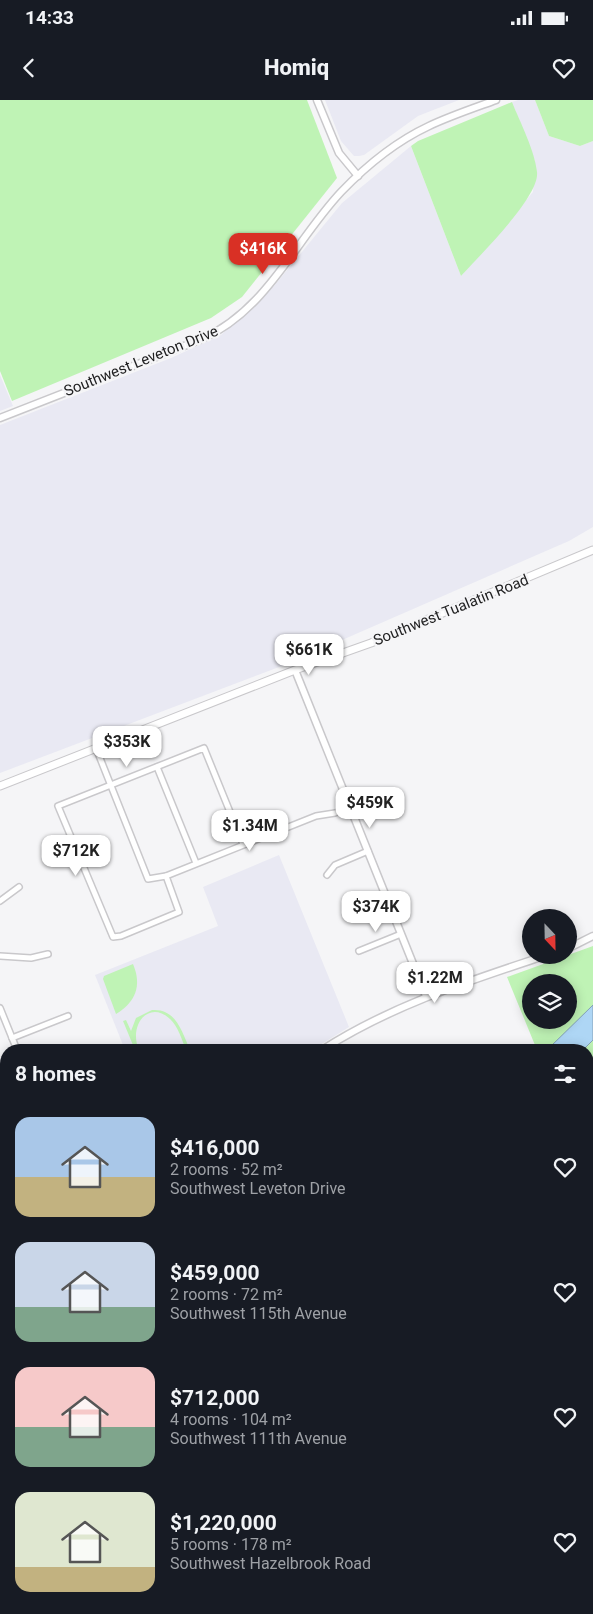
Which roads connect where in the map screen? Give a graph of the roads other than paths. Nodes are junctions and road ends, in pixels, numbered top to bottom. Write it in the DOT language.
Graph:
graph roads {
  1 [pos="317,100"];
  2 [pos="496,100"];
  3 [pos="358,176"];
  4 [pos="0,418"];
  5 [pos="593,550"];
  6 [pos="294,670"];
  7 [pos="96,748"];
  8 [pos="157,767"];
  9 [pos="110,785"];
  10 [pos="0,786"];
  11 [pos="350,808"];
  12 [pos="243,844"];
  13 [pos="368,851"];
  14 [pos="196,863"];
  15 [pos="327,875"];
  16 [pos="166,876"];
  17 [pos="19,887"];
  18 [pos="0,900"];
  19 [pos="401,934"];
  20 [pos="593,936"];
  21 [pos="578,944"];
  22 [pos="359,951"];
  23 [pos="48,954"];
  24 [pos="0,956"];
  25 [pos="522,963"];
  26 [pos="426,996"];
  27 [pos="0,1008"];
  28 [pos="68,1016"];
  29 [pos="12,1038"];
  30 [pos="14,1044"];
  31 [pos="332,1044"];
  1 -- 3 [label="street"];
  2 -- 3 [label="street, Southwest Leveton Drive"];
  3 -- 4 [label="street, Southwest Leveton Drive"];
  5 -- 6 [label="main road, Southwest Tualatin Road"];
  6 -- 7 [label="main road, Southwest Tualatin Road"];
  6 -- 11 [label="street"];
  7 -- 9 [label="street"];
  7 -- 10 [label="main road, Southwest Tualatin Road"];
  8 -- 9 [label="street"];
  8 -- 12 [label="street"];
  8 -- 14 [label="street"];
  9 -- 16 [label="street"];
  9 -- 16 [label="street"];
  11 -- 12 [label="street"];
  11 -- 13 [label="street"];
  12 -- 14 [label="street"];
  13 -- 15 [label="street"];
  13 -- 19 [label="street"];
  14 -- 16 [label="street"];
  17 -- 18 [label="street"];
  19 -- 22 [label="street"];
  19 -- 26 [label="street"];
  20 -- 21 [label="street"];
  23 -- 24 [label="street"];
  25 -- 26 [label="street"];
  26 -- 31 [label="street"];
  27 -- 29 [label="street"];
  28 -- 29 [label="street"];
  29 -- 30 [label="street"];
}
